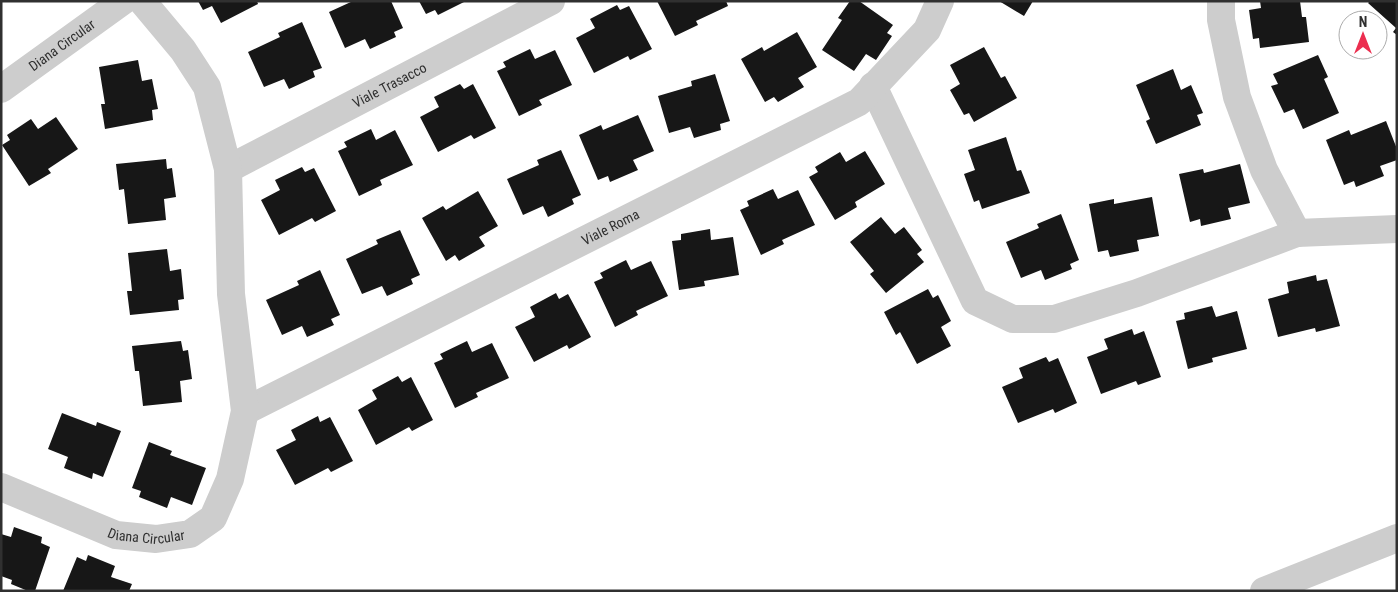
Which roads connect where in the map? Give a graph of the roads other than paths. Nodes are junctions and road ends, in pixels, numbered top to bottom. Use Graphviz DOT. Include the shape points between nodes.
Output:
graph roads {
  1 [pos="123,1"];
  2 [pos="142,1"];
  3 [pos="551,1"];
  4 [pos="940,1"];
  5 [pos="1221,1"];
  6 [pos="873,86"];
  7 [pos="1,89"];
  8 [pos="228,169"];
  9 [pos="1397,229"];
  10 [pos="1297,233"];
  11 [pos="245,411"];
  12 [pos="1,487"];
  13 [pos="1397,538"];
  14 [pos="1264,591"];
  1 -- 7 [label="street, Diana Circular"];
  2 -- 8 [label="street, Diana Circular" via="183,50 207,87"];
  3 -- 8 [label="street, Viale Trasacco"];
  4 -- 6 [label="street, Viale Roma" via="927,30"];
  5 -- 10 [label="street" via="1221,20 1237,97 1264,170"];
  6 -- 10 [label="street" via="975,300 1014,319 1054,319 1137,293"];
  6 -- 11 [label="street, Viale Roma" via="859,102"];
  8 -- 11 [label="street, Diana Circular" via="231,294"];
  9 -- 10 [label="street"];
  11 -- 12 [label="street, Diana Circular" via="230,479 213,518 190,534 156,539 116,535"];
  13 -- 14 [label="street"];
}
